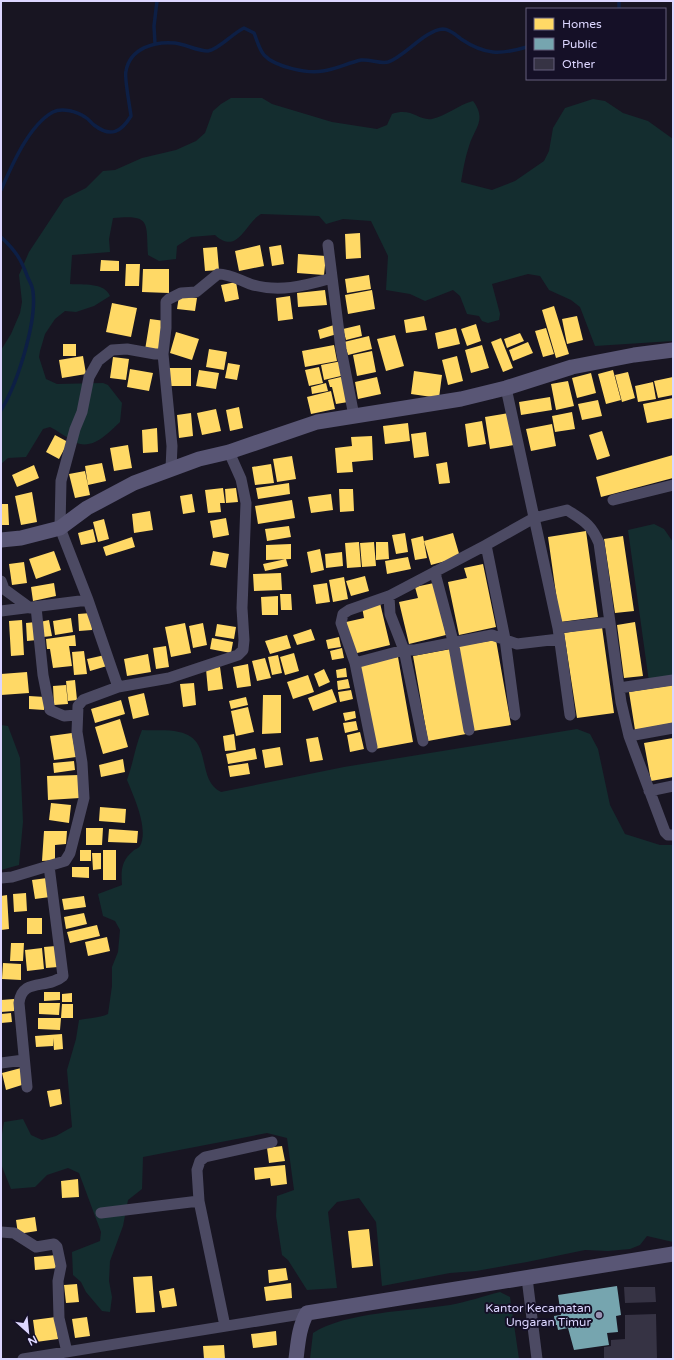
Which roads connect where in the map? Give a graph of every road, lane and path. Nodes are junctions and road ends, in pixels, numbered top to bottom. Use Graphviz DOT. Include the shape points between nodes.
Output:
graph roads {
  1 [pos="328,245"];
  2 [pos="332,278"];
  3 [pos="673,350"];
  4 [pos="163,354"];
  5 [pos="506,388"];
  6 [pos="354,416"];
  7 [pos="229,452"];
  8 [pos="171,469"];
  9 [pos="673,487"];
  10 [pos="613,500"];
  11 [pos="534,518"];
  12 [pos="60,528"];
  13 [pos="1,540"];
  14 [pos="486,545"];
  15 [pos="436,571"];
  16 [pos="1,581"];
  17 [pos="389,596"];
  18 [pos="88,600"];
  19 [pos="33,607"];
  20 [pos="1,611"];
  21 [pos="609,622"];
  22 [pos="558,628"];
  23 [pos="505,639"];
  24 [pos="560,639"];
  25 [pos="453,641"];
  26 [pos="404,650"];
  27 [pos="354,663"];
  28 [pos="673,680"];
  29 [pos="118,687"];
  30 [pos="619,688"];
  31 [pos="76,715"];
  32 [pos="570,715"];
  33 [pos="515,716"];
  34 [pos="673,728"];
  35 [pos="469,730"];
  36 [pos="629,736"];
  37 [pos="423,741"];
  38 [pos="372,747"];
  39 [pos="673,786"];
  40 [pos="649,791"];
  41 [pos="673,835"];
  42 [pos="48,866"];
  43 [pos="1,878"];
  44 [pos="24,1060"];
  45 [pos="1,1063"];
  46 [pos="27,1087"];
  47 [pos="272,1142"];
  48 [pos="199,1201"];
  49 [pos="101,1213"];
  50 [pos="1,1232"];
  51 [pos="673,1254"];
  52 [pos="527,1278"];
  53 [pos="307,1313"];
  54 [pos="225,1326"];
  55 [pos="62,1355"];
  56 [pos="23,1359"];
  57 [pos="296,1359"];
  58 [pos="537,1359"];
  1 -- 2 [label="street"];
  2 -- 4 [label="street" via="284,289 251,284 222,274 214,275 196,292 174,295 166,302"];
  2 -- 6 [label="street" via="341,349"];
  3 -- 5 [label="street" via="572,367"];
  4 -- 8 [label="street" via="172,446"];
  4 -- 12 [label="street" via="127,349 112,350 98,361 89,377 82,412 64,466"];
  5 -- 6 [label="street" via="461,399"];
  5 -- 11 [label="street"];
  6 -- 7 [label="street" via="317,422"];
  7 -- 8 [label="street"];
  7 -- 29 [label="street" via="241,479 246,504 243,650 238,655 169,678"];
  8 -- 12 [label="street" via="134,483 87,508"];
  9 -- 10 [label="street"];
  11 -- 14 [label="street"];
  11 -- 21 [label="street" via="567,510 586,521 593,529 599,543"];
  11 -- 22 [label="street"];
  12 -- 13 [label="street" via="21,538"];
  12 -- 18 [label="street"];
  14 -- 15 [label="street"];
  14 -- 23 [label="street"];
  15 -- 17 [label="street"];
  15 -- 25 [label="street"];
  16 -- 19 [label="street" via="4,589"];
  17 -- 26 [label="street" via="390,614"];
  17 -- 27 [label="street" via="343,614 341,623"];
  18 -- 19 [label="street"];
  18 -- 29 [label="street"];
  19 -- 20 [label="street"];
  19 -- 31 [label="street" via="50,710 64,716"];
  21 -- 22 [label="street"];
  21 -- 30 [label="street"];
  22 -- 24 [label="street"];
  23 -- 24 [label="street" via="517,644"];
  23 -- 25 [label="street" via="492,635"];
  23 -- 33 [label="street"];
  24 -- 32 [label="street"];
  25 -- 26 [label="street"];
  25 -- 35 [label="street"];
  26 -- 27 [label="street"];
  26 -- 37 [label="street"];
  27 -- 38 [label="street"];
  28 -- 30 [label="street"];
  29 -- 31 [label="street" via="83,700"];
  30 -- 36 [label="street"];
  31 -- 42 [label="street" via="84,798 70,854 65,861"];
  34 -- 36 [label="street"];
  36 -- 40 [label="street"];
  39 -- 40 [label="street"];
  40 -- 41 [label="street" via="665,832"];
  42 -- 43 [label="street"];
  42 -- 44 [label="street" via="63,976 56,981 26,988 20,994"];
  44 -- 45 [label="street"];
  44 -- 46 [label="street"];
  47 -- 48 [label="street" via="205,1157 200,1161 197,1170"];
  48 -- 49 [label="street"];
  48 -- 54 [label="street"];
  50 -- 55 [label="street" via="14,1233 36,1247 54,1244 57,1247 61,1266 58,1282"];
  51 -- 52 [label="street"];
  52 -- 53 [label="street"];
  52 -- 58 [label="street"];
  53 -- 54 [label="street"];
  53 -- 57 [label="street" via="302,1321"];
  54 -- 55 [label="street"];
  55 -- 56 [label="street"];
}
